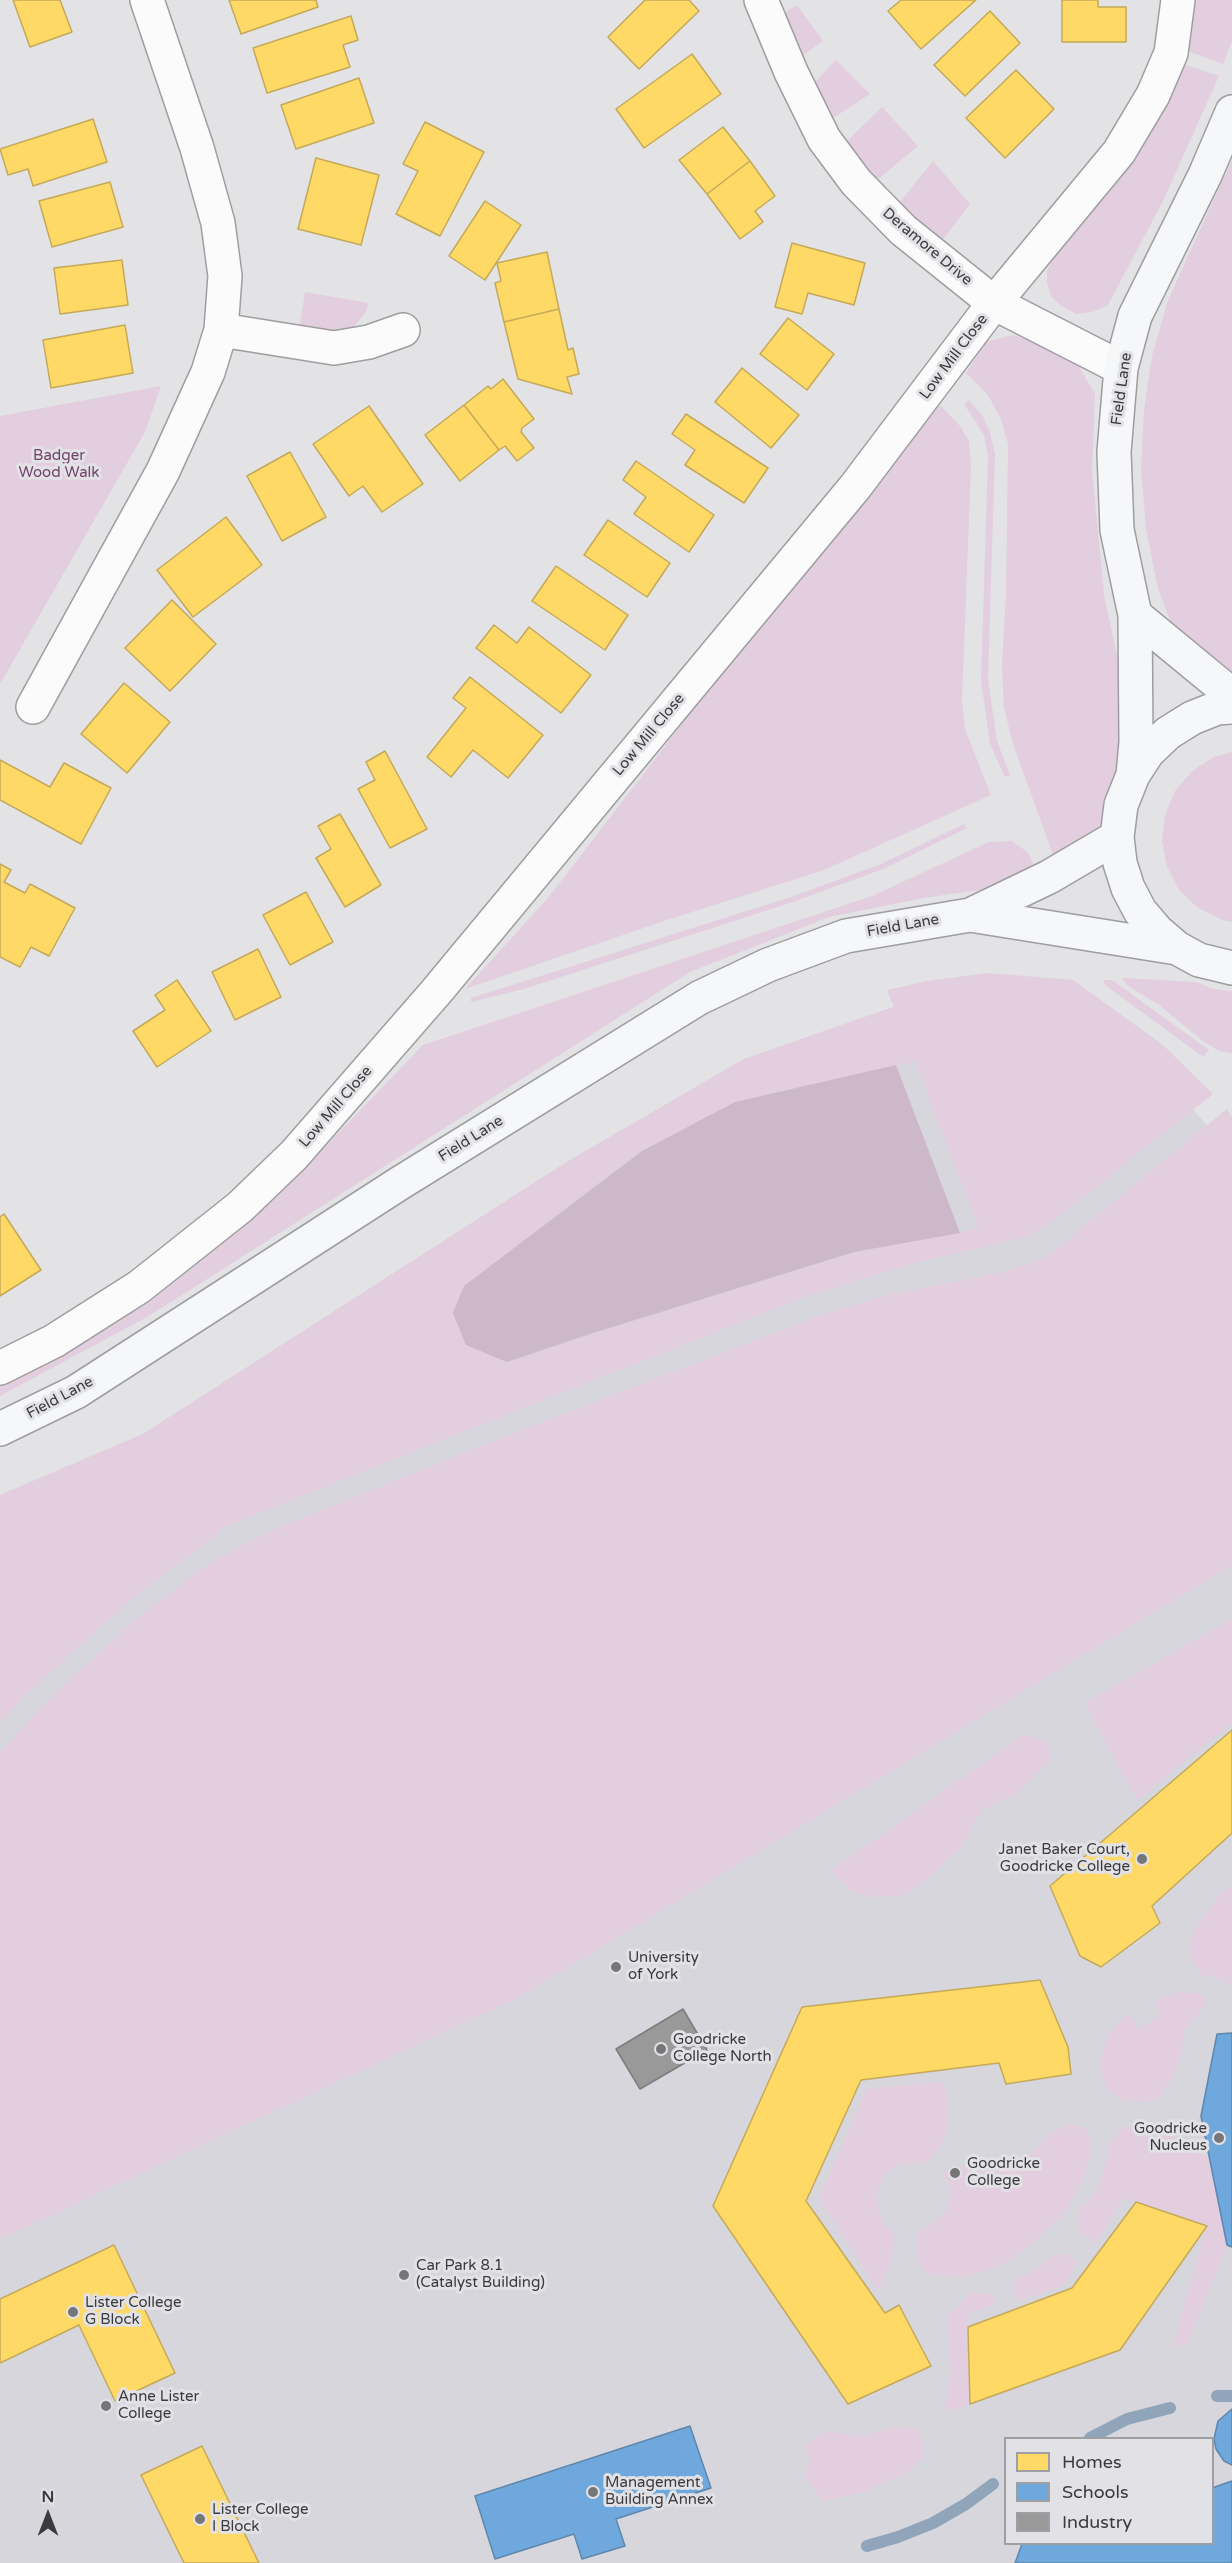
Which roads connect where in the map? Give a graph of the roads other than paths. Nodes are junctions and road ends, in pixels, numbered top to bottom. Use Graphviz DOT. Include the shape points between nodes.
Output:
graph roads {
  1 [pos="147,0"];
  2 [pos="761,0"];
  3 [pos="1178,0"];
  4 [pos="1232,112"];
  5 [pos="994,303"];
  6 [pos="221,330"];
  7 [pos="403,330"];
  8 [pos="1122,368"];
  9 [pos="1135,615"];
  10 [pos="1232,695"];
  11 [pos="33,707"];
  12 [pos="1232,707"];
  13 [pos="1133,775"];
  14 [pos="1117,837"];
  15 [pos="970,915"];
  16 [pos="1177,948"];
  17 [pos="1232,968"];
  18 [pos="0,1368"];
  19 [pos="0,1429"];
  1 -- 6 [label="street" via="218,223 225,276"];
  2 -- 5 [label="street, Deramore Drive" via="791,72 824,139 842,165 903,230"];
  3 -- 5 [label="street, Low Mill Close" via="1171,53 1148,104 1119,152"];
  4 -- 8 [label="street, Field Lane" via="1135,316"];
  5 -- 8 [label="street, Deramore Drive"];
  5 -- 18 [label="street, Low Mill Close" via="855,487 436,992 294,1155 240,1208 139,1287 54,1341"];
  6 -- 7 [label="street" via="334,348 369,342"];
  6 -- 11 [label="street" via="208,372 163,471"];
  8 -- 9 [label="street, Field Lane" via="1114,452 1117,530"];
  9 -- 10 [label="street"];
  9 -- 13 [label="street, Field Lane"];
  12 -- 13 [label="street, Field Lane" via="1191,718 1168,733 1148,752"];
  13 -- 14 [label="street, Field Lane" via="1121,805"];
  14 -- 15 [label="street, Field Lane" via="1049,877"];
  14 -- 16 [label="street, Field Lane" via="1120,863 1140,911"];
  15 -- 16 [label="street, Field Lane"];
  15 -- 19 [label="street, Field Lane" via="846,936 768,965 699,998 400,1183 76,1392"];
  16 -- 17 [label="street, Field Lane" via="1199,960"];
}
